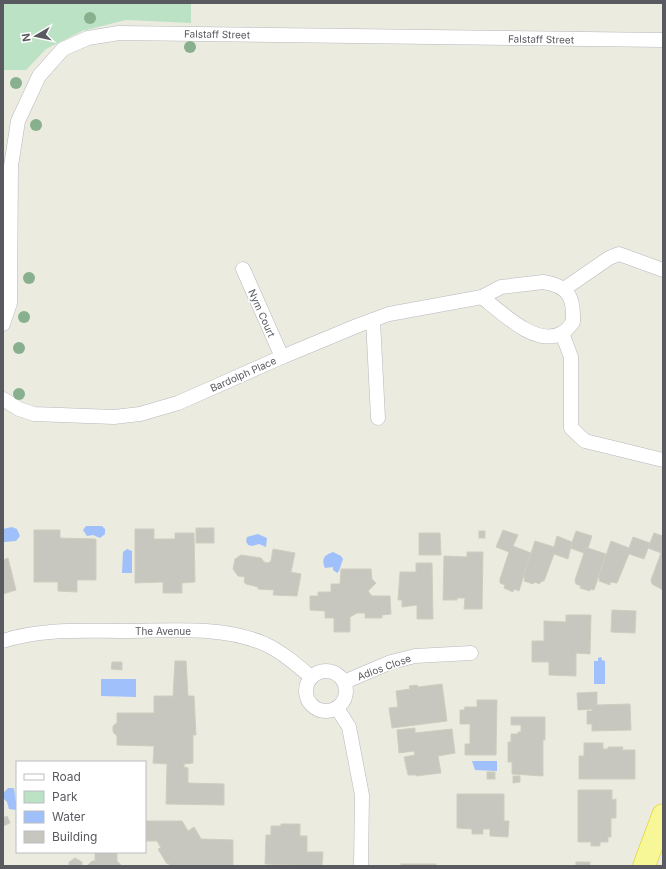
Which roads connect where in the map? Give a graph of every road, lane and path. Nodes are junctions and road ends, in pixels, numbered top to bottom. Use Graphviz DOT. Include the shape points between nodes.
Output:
graph roads {
  1 [pos="663,40"];
  2 [pos="243,269"];
  3 [pos="663,270"];
  4 [pos="564,289"];
  5 [pos="482,297"];
  6 [pos="373,320"];
  7 [pos="3,324"];
  8 [pos="562,333"];
  9 [pos="282,357"];
  10 [pos="3,399"];
  11 [pos="378,418"];
  12 [pos="663,460"];
  13 [pos="3,641"];
  14 [pos="472,653"];
  15 [pos="311,677"];
  16 [pos="344,682"];
  17 [pos="337,708"];
  18 [pos="663,815"];
  19 [pos="361,866"];
  20 [pos="644,866"];
  1 -- 7 [label="street, Falstaff Street" via="119,33 88,38 63,49 39,76 18,121 11,166 10,303"];
  2 -- 9 [label="street, Nym Court"];
  3 -- 4 [label="street" via="619,254"];
  4 -- 5 [label="street, Bardolph Place" via="552,283 525,283 501,288"];
  4 -- 8 [label="street" via="572,303 573,322"];
  5 -- 6 [label="street, Bardolph Place" via="389,314"];
  5 -- 8 [label="street" via="519,326 537,335 548,337"];
  6 -- 9 [label="street, Bardolph Place"];
  6 -- 11 [label="street"];
  8 -- 12 [label="street" via="571,357 572,428 585,440"];
  9 -- 10 [label="street, Bardolph Place" via="178,403 140,414 34,414 19,409"];
  13 -- 15 [label="street, The Avenue" via="20,635 68,631 192,630 234,634 264,644 292,660"];
  14 -- 16 [label="street, Adios Close" via="416,656 391,662"];
  15 -- 16 [label="street" via="316,673 329,671 341,676"];
  15 -- 17 [label="street" via="306,689 309,701 319,710 332,711"];
  16 -- 17 [label="street" via="345,699"];
  17 -- 19 [label="street" via="349,727 362,795"];
  18 -- 20 [label="highway"];
}
